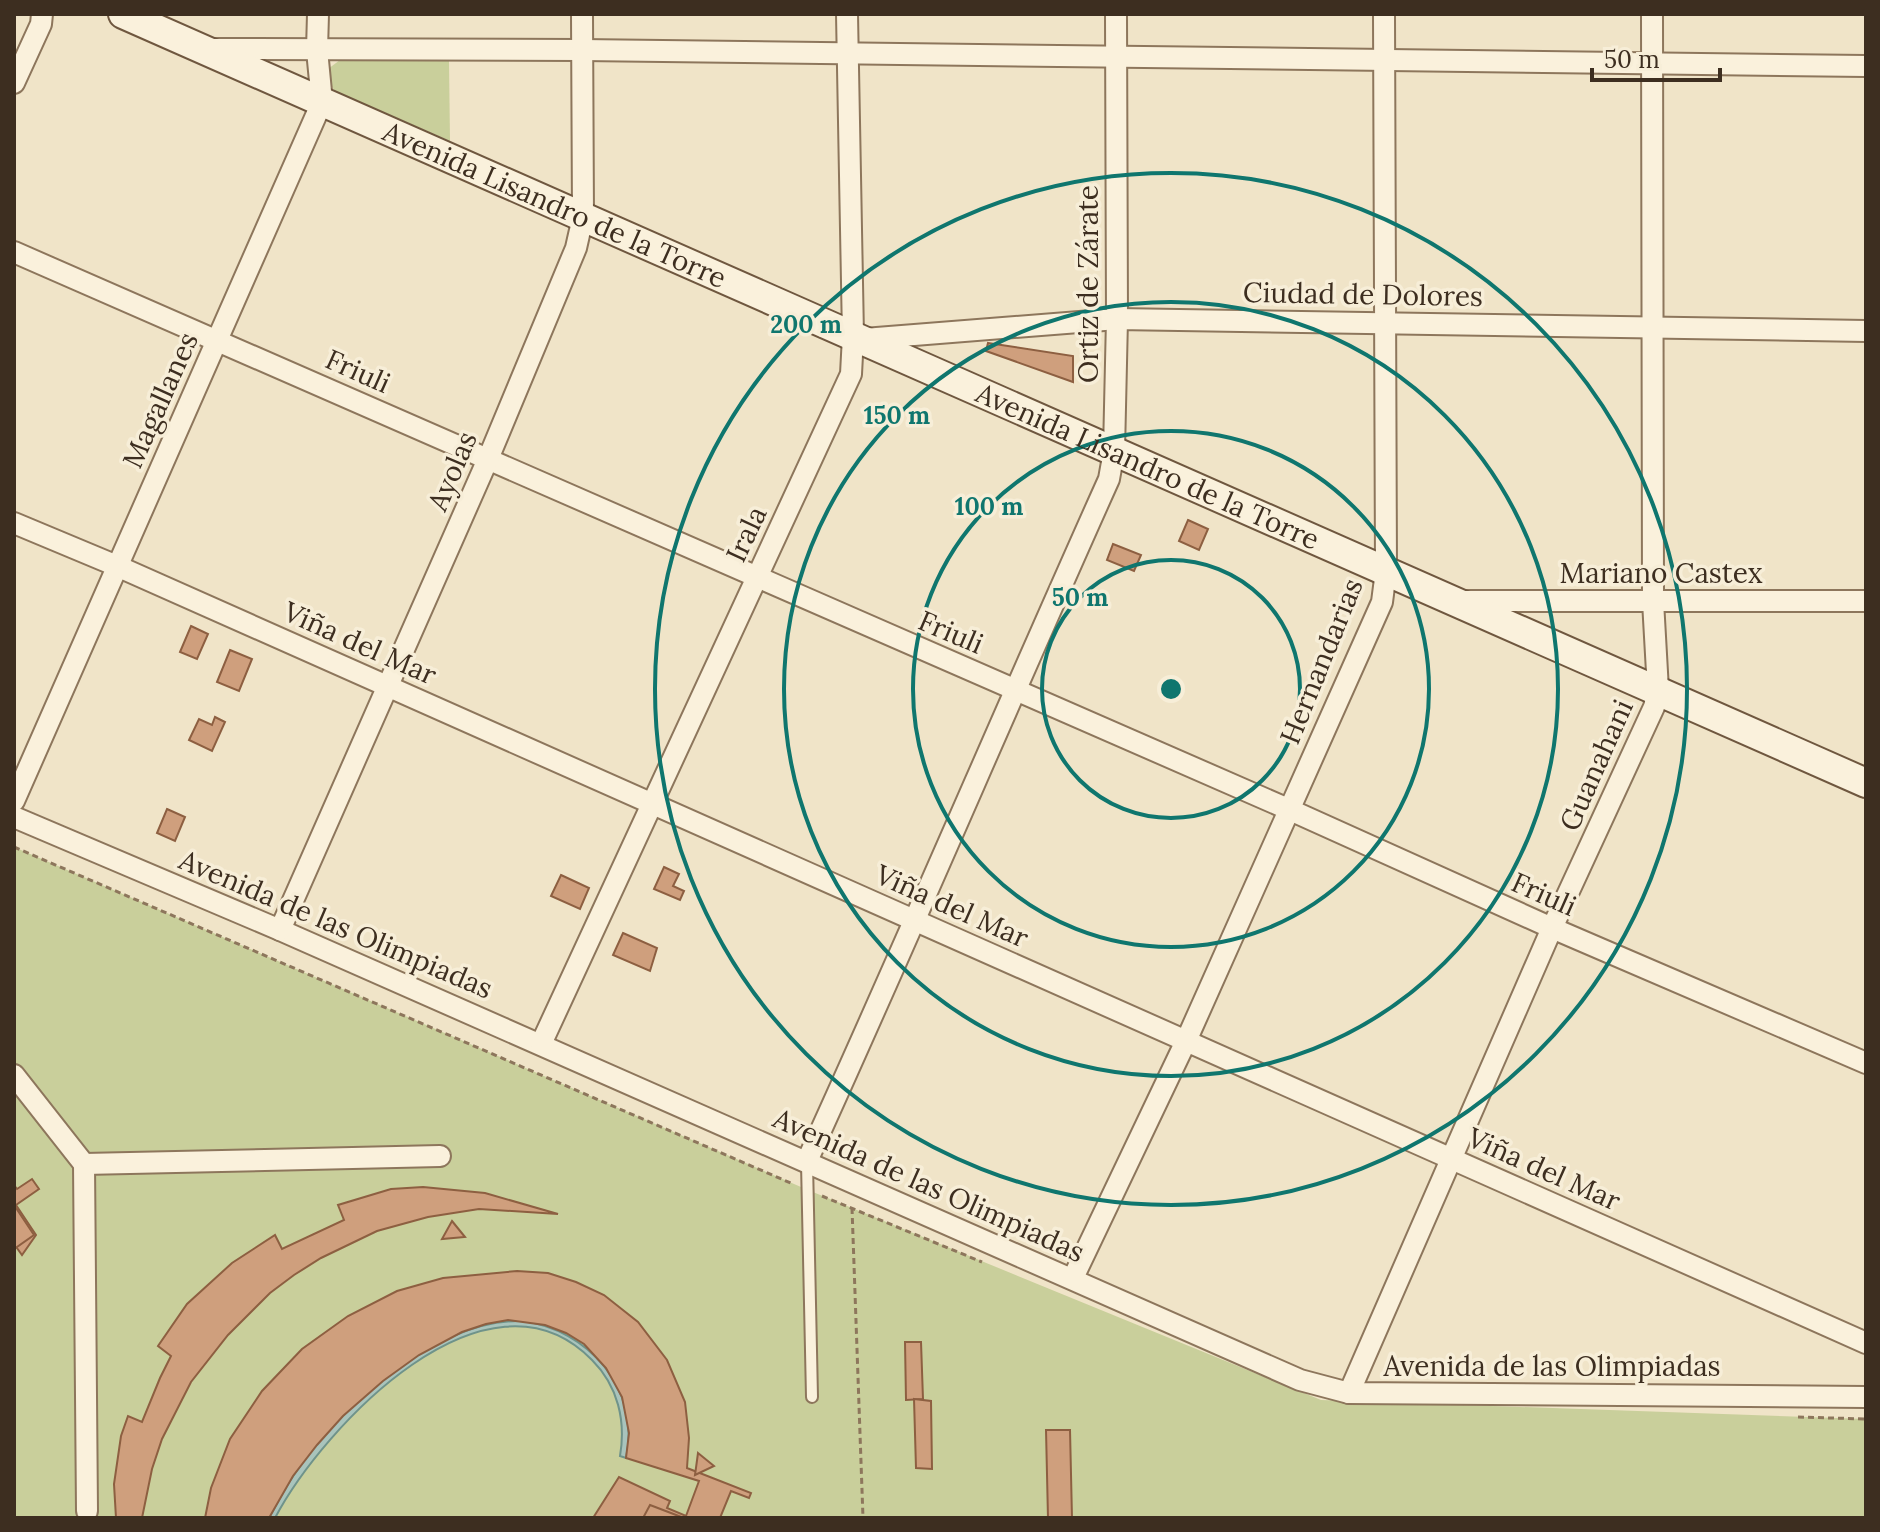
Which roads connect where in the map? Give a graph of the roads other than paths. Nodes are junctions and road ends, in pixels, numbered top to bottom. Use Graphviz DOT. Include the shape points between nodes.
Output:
graph roads {
  1 [pos="42,14"];
  2 [pos="123,14"];
  3 [pos="318,14"];
  4 [pos="582,14"];
  5 [pos="847,14"];
  6 [pos="1116,14"];
  7 [pos="1384,14"];
  8 [pos="1652,14"];
  9 [pos="203,49"];
  10 [pos="317,50"];
  11 [pos="582,50"];
  12 [pos="848,53"];
  13 [pos="1115,57"];
  14 [pos="1384,60"];
  15 [pos="1652,63"];
  16 [pos="1866,66"];
  17 [pos="14,83"];
  18 [pos="322,102"];
  19 [pos="583,217"];
  20 [pos="14,252"];
  21 [pos="1117,319"];
  22 [pos="1386,323"];
  23 [pos="1652,326"];
  24 [pos="1866,331"];
  25 [pos="856,337"];
  26 [pos="217,340"];
  27 [pos="1114,451"];
  28 [pos="488,459"];
  29 [pos="14,523"];
  30 [pos="117,566"];
  31 [pos="1386,571"];
  32 [pos="756,578"];
  33 [pos="1455,601"];
  34 [pos="1653,601"];
  35 [pos="1866,601"];
  36 [pos="389,687"];
  37 [pos="1014,690"];
  38 [pos="1658,690"];
  39 [pos="1866,783"];
  40 [pos="14,801"];
  41 [pos="651,803"];
  42 [pos="1288,809"];
  43 [pos="14,817"];
  44 [pos="916,921"];
  45 [pos="1552,928"];
  46 [pos="280,930"];
  47 [pos="1186,1041"];
  48 [pos="541,1044"];
  49 [pos="1866,1063"];
  50 [pos="14,1075"];
  51 [pos="440,1156"];
  52 [pos="1453,1159"];
  53 [pos="807,1161"];
  54 [pos="84,1164"];
  55 [pos="1073,1278"];
  56 [pos="1866,1343"];
  57 [pos="1349,1393"];
  58 [pos="812,1397"];
  59 [pos="1866,1397"];
  60 [pos="87,1511"];
  1 -- 17 [label="street"];
  2 -- 9 [label="street, Avenida Lisandro de la Torre"];
  3 -- 10 [label="street, Magallanes"];
  4 -- 11 [label="street, Ayolas"];
  5 -- 12 [label="street, Irala"];
  6 -- 13 [label="street, Ortiz de Zárate"];
  7 -- 14 [label="street, Hernandarias"];
  8 -- 15 [label="street, Guanahani"];
  9 -- 10 [label="street"];
  9 -- 18 [label="street, Avenida Lisandro de la Torre"];
  10 -- 11 [label="street"];
  10 -- 18 [label="street, Magallanes"];
  11 -- 12 [label="street"];
  11 -- 19 [label="street, Ayolas"];
  12 -- 13 [label="street"];
  12 -- 25 [label="street, Irala"];
  13 -- 14 [label="street"];
  13 -- 21 [label="street, Ortiz de Zárate"];
  14 -- 15 [label="street"];
  14 -- 22 [label="street, Hernandarias"];
  15 -- 16 [label="street"];
  15 -- 23 [label="street, Guanahani"];
  18 -- 19 [label="street, Avenida Lisandro de la Torre"];
  18 -- 26 [label="street, Magallanes"];
  19 -- 25 [label="street, Avenida Lisandro de la Torre"];
  19 -- 28 [label="street, Ayolas" via="576,248"];
  20 -- 26 [label="street, Friuli"];
  21 -- 22 [label="street, Ciudad de Dolores"];
  21 -- 25 [label="street, Ciudad de Dolores"];
  21 -- 27 [label="street, Ortiz de Zárate"];
  22 -- 23 [label="street, Ciudad de Dolores"];
  22 -- 31 [label="street, Hernandarias"];
  23 -- 24 [label="street, Ciudad de Dolores"];
  23 -- 34 [label="street, Guanahani"];
  25 -- 27 [label="street, Avenida Lisandro de la Torre"];
  25 -- 32 [label="street, Irala" via="851,374"];
  26 -- 28 [label="street, Friuli"];
  26 -- 30 [label="street, Magallanes"];
  27 -- 31 [label="street, Avenida Lisandro de la Torre"];
  27 -- 37 [label="street, Ortiz de Zárate" via="1109,479"];
  28 -- 32 [label="street, Friuli"];
  28 -- 36 [label="street, Ayolas"];
  29 -- 30 [label="street, Viña del Mar"];
  30 -- 36 [label="street, Viña del Mar"];
  30 -- 40 [label="street, Magallanes"];
  31 -- 33 [label="street, Avenida Lisandro de la Torre"];
  31 -- 42 [label="street, Hernandarias" via="1382,602"];
  32 -- 37 [label="street, Friuli"];
  32 -- 41 [label="street, Irala"];
  33 -- 34 [label="street, Mariano Castex"];
  33 -- 38 [label="street, Avenida Lisandro de la Torre"];
  34 -- 35 [label="street, Mariano Castex"];
  34 -- 38 [label="street, Guanahani"];
  36 -- 41 [label="street, Viña del Mar"];
  36 -- 46 [label="street, Ayolas"];
  37 -- 42 [label="street, Friuli"];
  37 -- 44 [label="street, Ortiz de Zárate"];
  38 -- 39 [label="street, Avenida Lisandro de la Torre"];
  38 -- 45 [label="street, Guanahani"];
  41 -- 44 [label="street, Viña del Mar"];
  41 -- 48 [label="street, Irala"];
  42 -- 45 [label="street, Friuli"];
  42 -- 47 [label="street, Hernandarias"];
  43 -- 46 [label="street, Avenida de las Olimpiadas"];
  44 -- 47 [label="street, Viña del Mar"];
  44 -- 53 [label="street, Ortiz de Zárate"];
  45 -- 49 [label="street, Friuli"];
  45 -- 52 [label="street, Guanahani"];
  46 -- 48 [label="street, Avenida de las Olimpiadas"];
  47 -- 52 [label="street, Viña del Mar"];
  47 -- 55 [label="street, Hernandarias"];
  48 -- 53 [label="street, Avenida de las Olimpiadas"];
  50 -- 54 [label="street"];
  51 -- 54 [label="street"];
  52 -- 56 [label="street, Viña del Mar"];
  52 -- 57 [label="street, Guanahani"];
  53 -- 55 [label="street, Avenida de las Olimpiadas"];
  53 -- 58 [label="lane"];
  54 -- 60 [label="street"];
  55 -- 57 [label="street, Avenida de las Olimpiadas" via="1300,1380"];
  57 -- 59 [label="street, Avenida de las Olimpiadas"];
}
